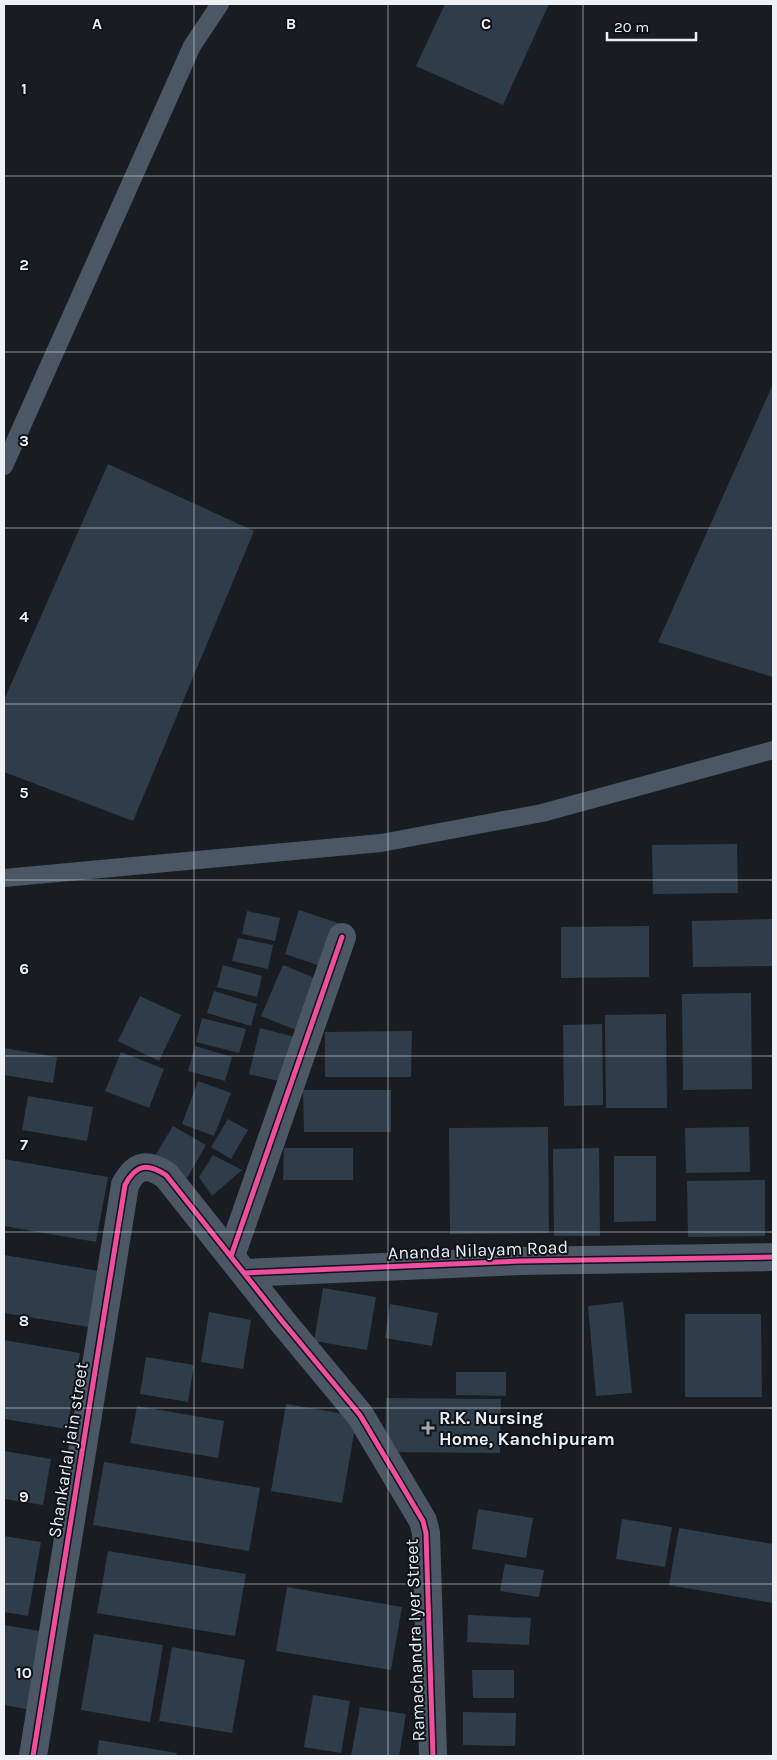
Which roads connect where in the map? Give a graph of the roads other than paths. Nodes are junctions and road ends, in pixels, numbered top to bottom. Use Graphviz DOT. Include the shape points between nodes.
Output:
graph roads {
  1 [pos="220,4"];
  2 [pos="4,466"];
  3 [pos="773,750"];
  4 [pos="4,878"];
  5 [pos="342,937"];
  6 [pos="153,1166"];
  7 [pos="773,1257"];
  8 [pos="238,1264"];
  9 [pos="33,1756"];
  10 [pos="433,1756"];
  1 -- 2 [label="lane" via="192,46"];
  3 -- 4 [label="lane" via="542,813 381,843"];
  5 -- 8 [label="street"];
  6 -- 8 [label="street, Ramachandra Iyer Street" via="166,1175"];
  6 -- 9 [label="street, Shankarlal jain street" via="134,1171 124,1184"];
  7 -- 8 [label="street, Ananda Nilayam Road"];
  8 -- 10 [label="street, Ramachandra Iyer Street" via="360,1415 422,1522 426,1533"];
}
